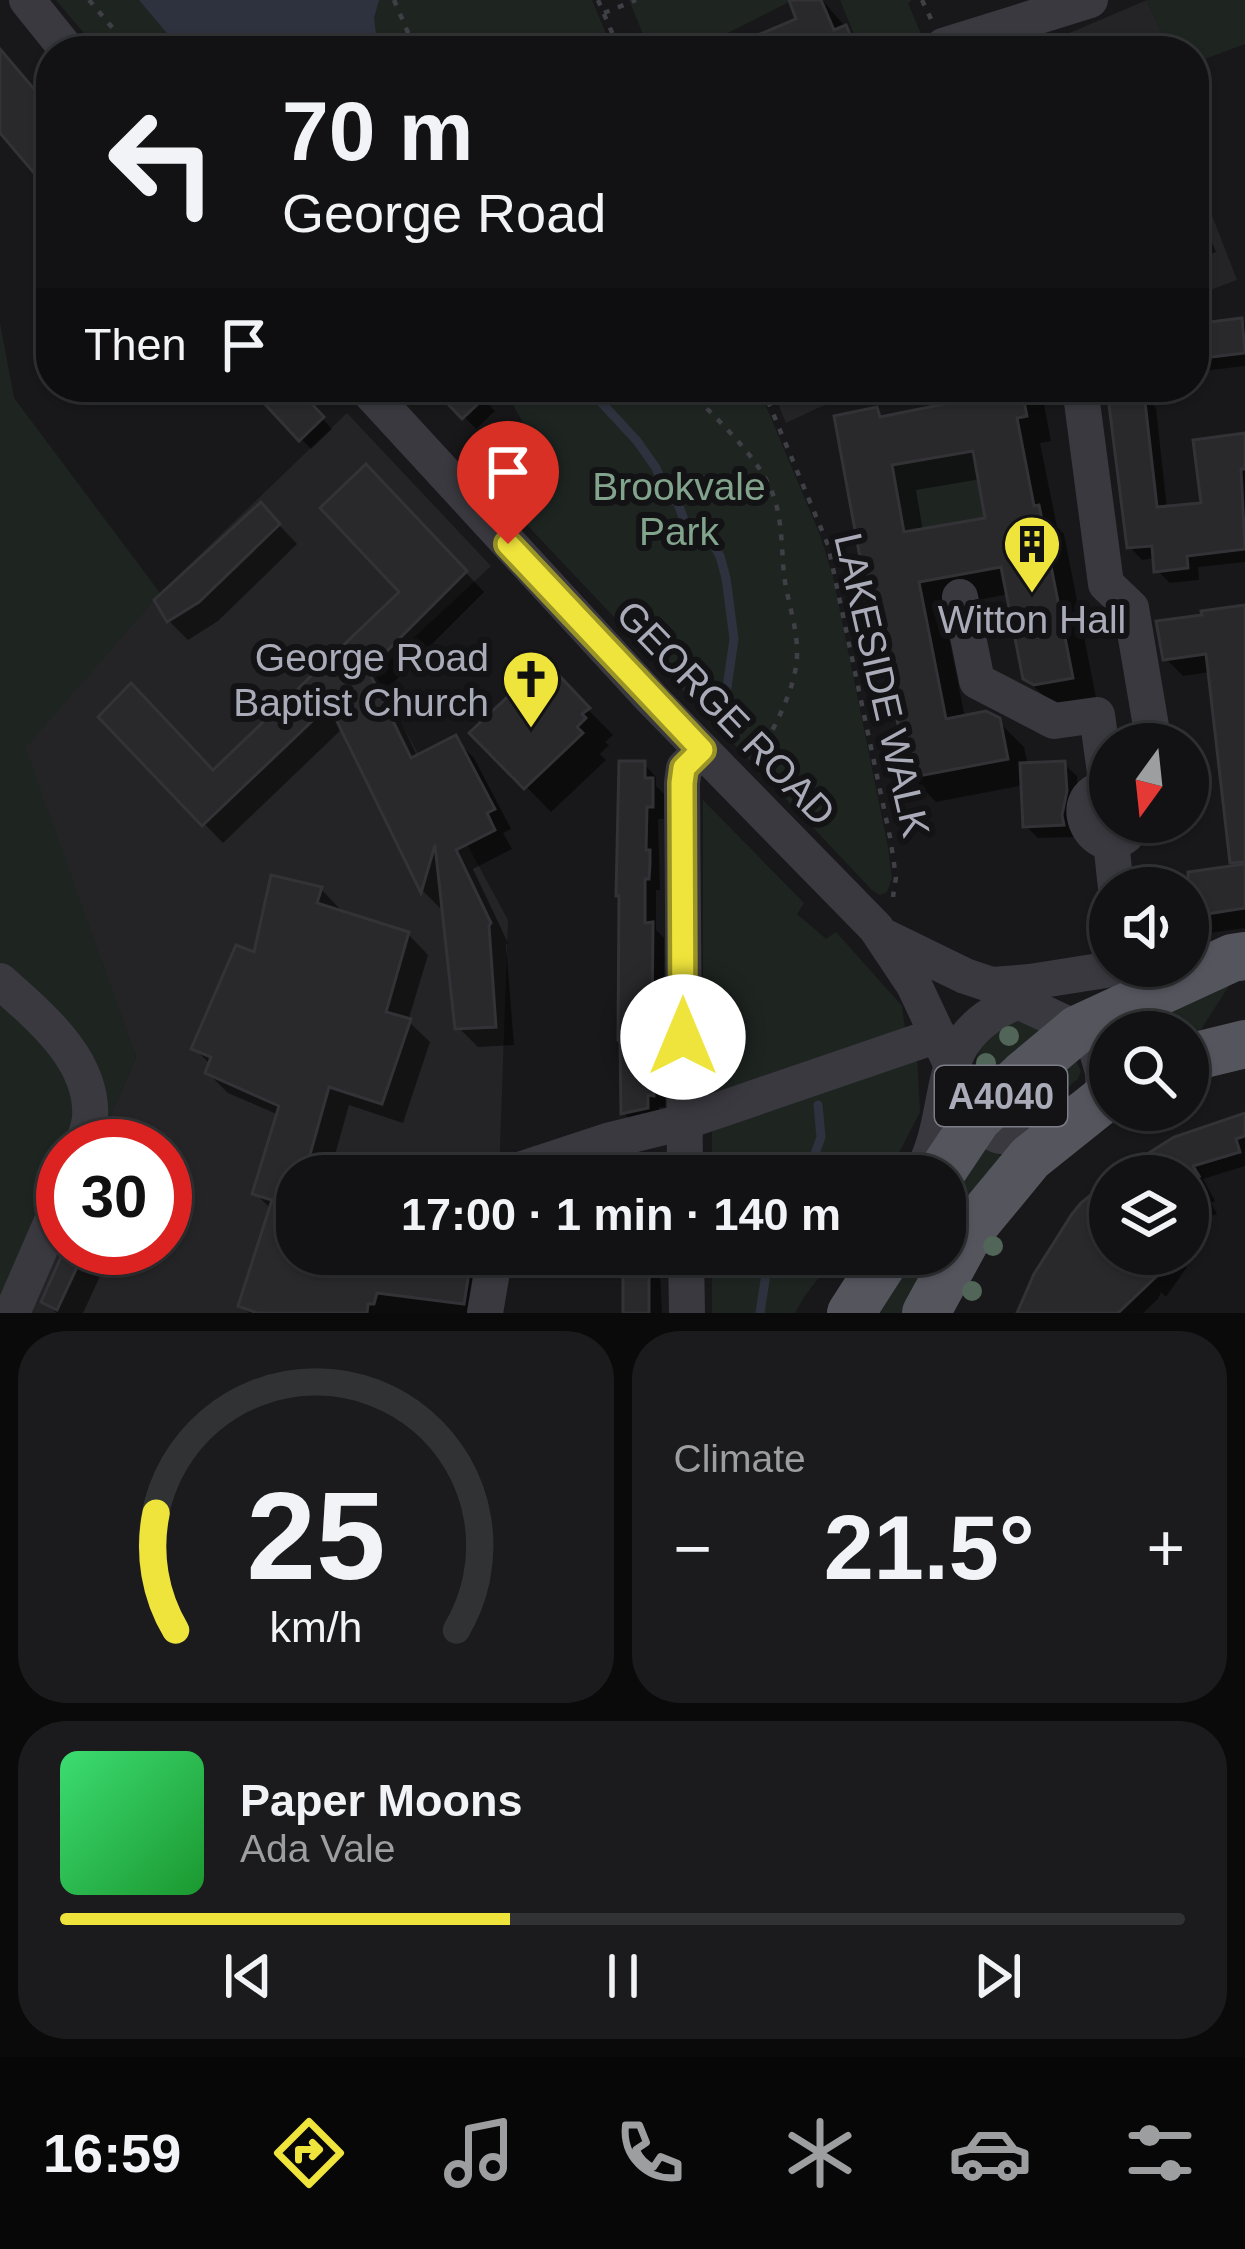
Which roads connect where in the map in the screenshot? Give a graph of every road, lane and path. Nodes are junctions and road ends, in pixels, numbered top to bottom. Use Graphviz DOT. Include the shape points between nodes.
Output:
graph roads {
  1 [pos="27,0"];
  2 [pos="89,0"];
  3 [pos="394,0"];
  4 [pos="598,0"];
  5 [pos="636,0"];
  6 [pos="1090,0"];
  7 [pos="604,13"];
  8 [pos="56,36"];
  9 [pos="119,36"];
  10 [pos="410,36"];
  11 [pos="614,36"];
  12 [pos="975,36"];
  13 [pos="379,402"];
  14 [pos="700,402"];
  15 [pos="768,402"];
  16 [pos="1085,402"];
  17 [pos="960,597"];
  18 [pos="1098,723"];
  19 [pos="1150,723"];
  20 [pos="702,750"];
  21 [pos="740,787"];
  22 [pos="1089,797"];
  23 [pos="1089,830"];
  24 [pos="879,932"];
  25 [pos="1222,957"];
  26 [pos="1089,973"];
  27 [pos="0,981"];
  28 [pos="1005,993"];
  29 [pos="1078,1030"];
  30 [pos="1089,1040"];
  31 [pos="1245,1044"];
  32 [pos="944,1049"];
  33 [pos="1209,1051"];
  34 [pos="1089,1105"];
  35 [pos="1089,1110"];
  36 [pos="90,1119"];
  37 [pos="977,1119"];
  38 [pos="684,1122"];
  39 [pos="565,1155"];
  40 [pos="685,1155"];
  41 [pos="929,1155"];
  42 [pos="953,1155"];
  43 [pos="36,1258"];
  44 [pos="491,1275"];
  45 [pos="686,1275"];
  46 [pos="875,1275"];
  47 [pos="12,1313"];
  48 [pos="485,1313"];
  49 [pos="687,1313"];
  50 [pos="851,1313"];
  51 [pos="926,1313"];
  1 -- 8 [label="street"];
  2 -- 9 [label="path"];
  3 -- 10 [label="path"];
  4 -- 7 [label="path"];
  5 -- 7 [label="path"];
  6 -- 12 [label="street"];
  7 -- 11 [label="path"];
  13 -- 20 [label="street, GEORGE ROAD"];
  14 -- 21 [label="path" via="770,487 798,651 772,732"];
  15 -- 24 [label="path, LAKESIDE WALK" via="828,544 849,633 896,877"];
  16 -- 19 [label="street" via="1106,584 1131,608"];
  17 -- 18 [label="street" via="977,681 1054,721 1097,715"];
  20 -- 21 [label="street, GEORGE ROAD"];
  20 -- 38 [label="street" via="684,768 682,783"];
  21 -- 24 [label="street, GEORGE ROAD"];
  22 -- 23 [label="street"];
  24 -- 28 [label="street, GEORGE ROAD"];
  24 -- 32 [label="street, GEORGE ROAD"];
  25 -- 29 [label="main road, A4040"];
  26 -- 28 [label="street"];
  27 -- 36 [label="street" via="70,1050 87,1086"];
  28 -- 29 [label="street, GEORGE ROAD"];
  28 -- 32 [label="street" via="998,1010"];
  29 -- 30 [label="street"];
  29 -- 37 [label="main road, A4040"];
  31 -- 33 [label="main road"];
  32 -- 37 [label="street, GEORGE ROAD"];
  32 -- 38 [label="street"];
  32 -- 41 [label="street"];
  34 -- 37 [label="street" via="1028,1135 1003,1137"];
  35 -- 51 [label="main road, A4040" via="1030,1158 973,1227"];
  37 -- 42 [label="main road, A4040"];
  38 -- 39 [label="street"];
  38 -- 40 [label="street"];
  43 -- 47 [label="street"];
  44 -- 48 [label="street"];
  45 -- 49 [label="street"];
  46 -- 50 [label="main road"];
}
